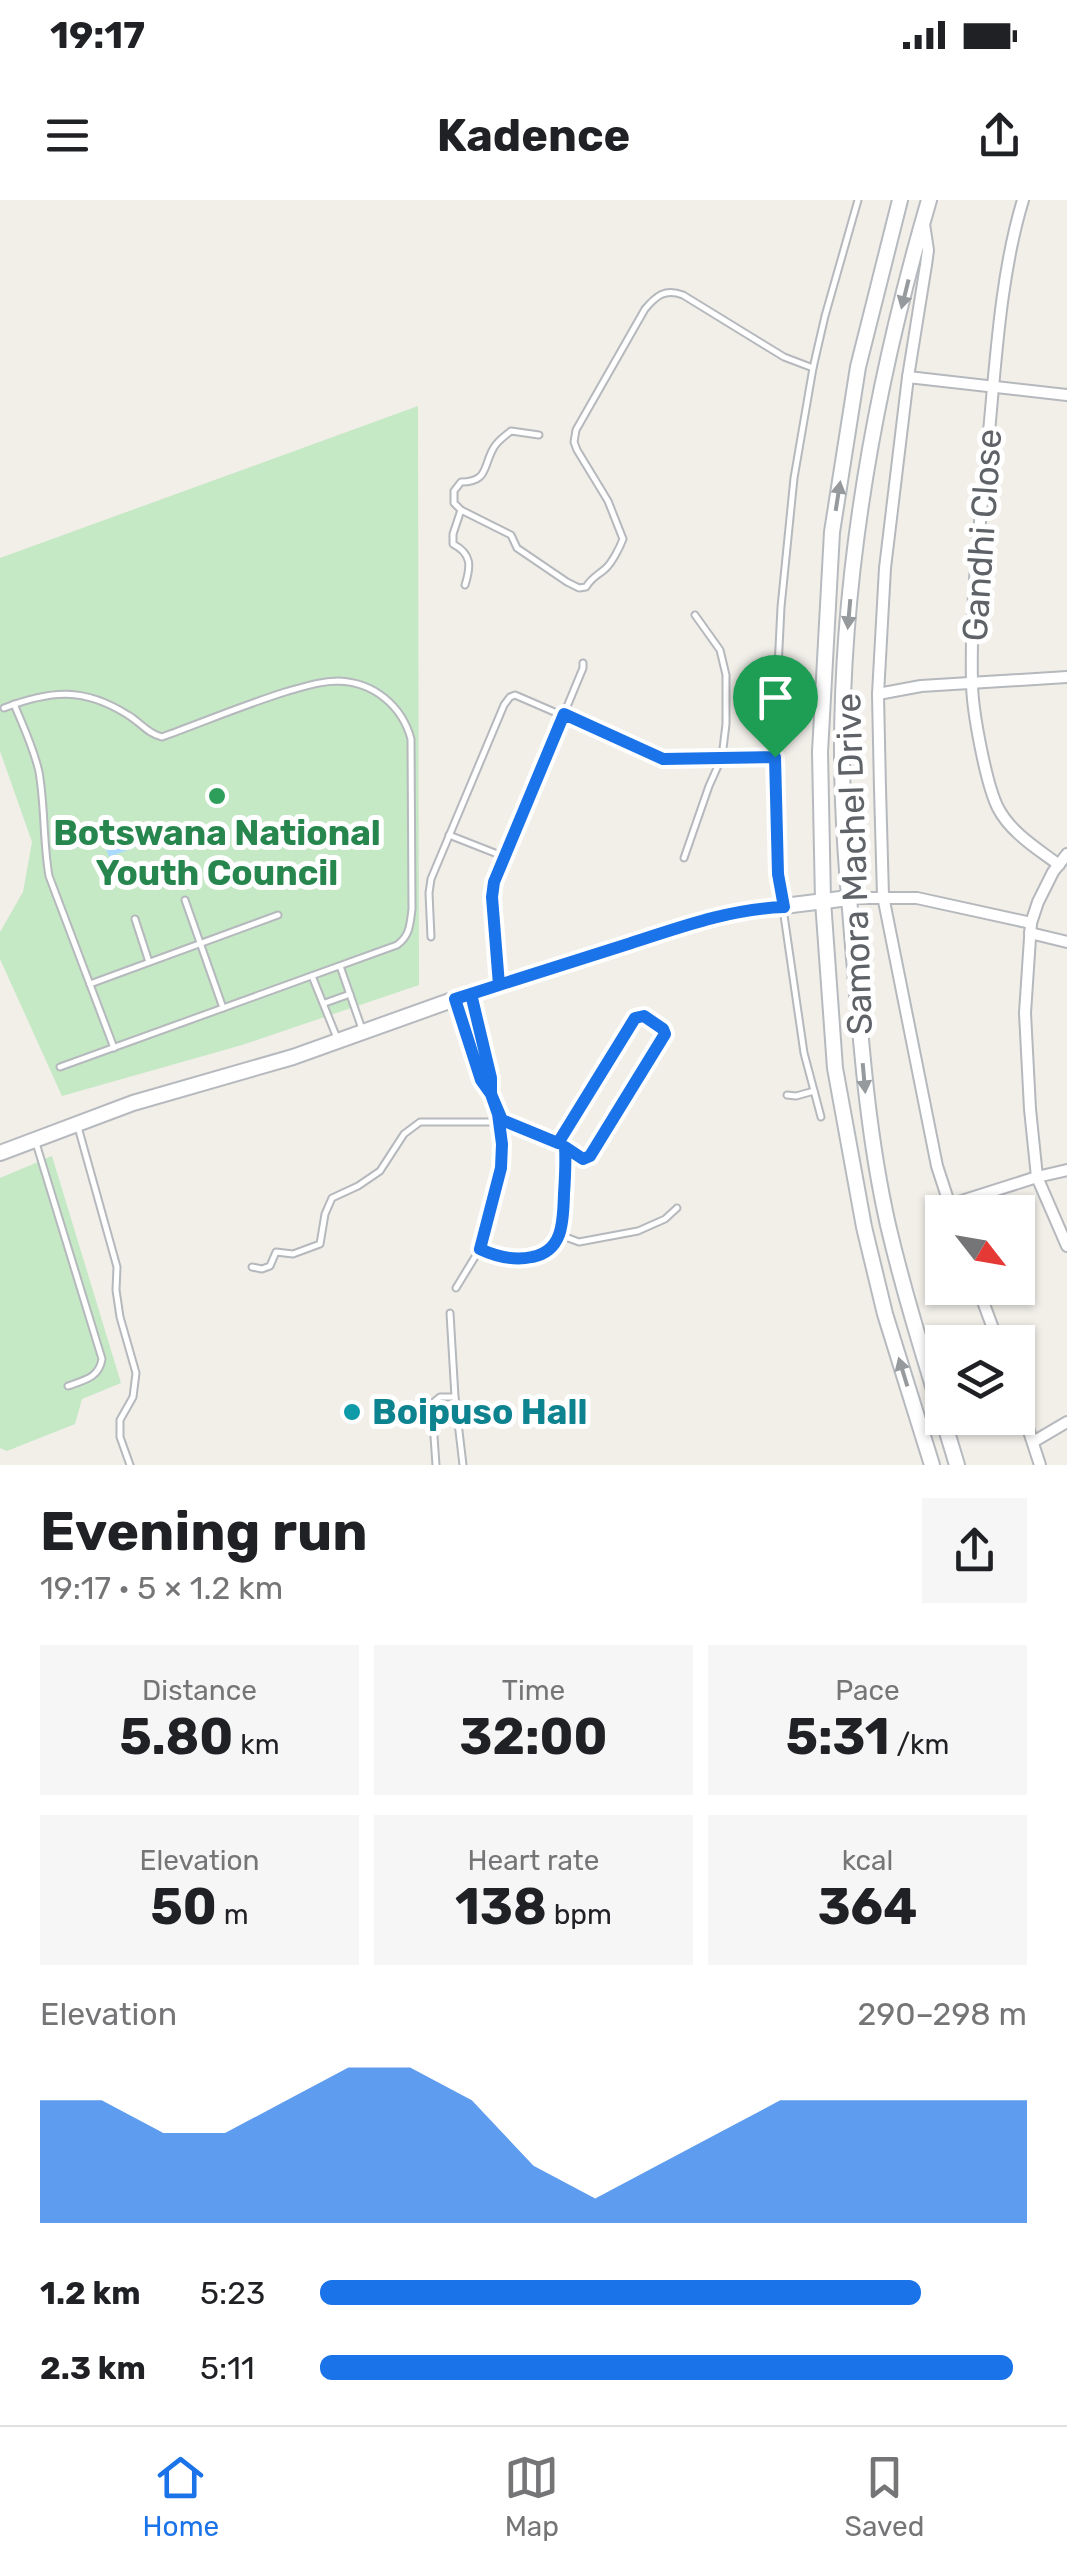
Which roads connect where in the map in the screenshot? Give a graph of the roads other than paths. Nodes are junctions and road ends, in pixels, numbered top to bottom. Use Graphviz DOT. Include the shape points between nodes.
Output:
graph roads {
  1 [pos="858,200"];
  2 [pos="900,200"];
  3 [pos="929,200"];
  4 [pos="1023,200"];
  5 [pos="924,219"];
  6 [pos="813,368"];
  7 [pos="908,377"];
  8 [pos="994,388"];
  9 [pos="1067,395"];
  10 [pos="540,435"];
  11 [pos="460,510"];
  12 [pos="464,584"];
  13 [pos="695,616"];
  14 [pos="583,663"];
  15 [pos="1067,677"];
  16 [pos="972,682"];
  17 [pos="878,694"];
  18 [pos="14,704"];
  19 [pos="4,708"];
  20 [pos="564,714"];
  21 [pos="775,757"];
  22 [pos="722,758"];
  23 [pos="449,835"];
  24 [pos="1067,854"];
  25 [pos="504,857"];
  26 [pos="684,858"];
  27 [pos="1059,865"];
  28 [pos="883,896"];
  29 [pos="849,898"];
  30 [pos="184,900"];
  31 [pos="823,902"];
  32 [pos="784,907"];
  33 [pos="278,915"];
  34 [pos="135,919"];
  35 [pos="1031,928"];
  36 [pos="431,937"];
  37 [pos="1067,942"];
  38 [pos="200,944"];
  39 [pos="150,962"];
  40 [pos="340,966"];
  41 [pos="312,976"];
  42 [pos="90,984"];
  43 [pos="499,985"];
  44 [pos="350,994"];
  45 [pos="471,994"];
  46 [pos="455,999"];
  47 [pos="324,1004"];
  48 [pos="222,1008"];
  49 [pos="363,1032"];
  50 [pos="338,1040"];
  51 [pos="114,1048"];
  52 [pos="60,1067"];
  53 [pos="814,1091"];
  54 [pos="491,1094"];
  55 [pos="787,1095"];
  56 [pos="822,1117"];
  57 [pos="498,1118"];
  58 [pos="78,1124"];
  59 [pos="36,1140"];
  60 [pos="561,1145"];
  61 [pos="0,1153"];
  62 [pos="1067,1170"];
  63 [pos="1037,1177"];
  64 [pos="946,1195"];
  65 [pos="986,1195"];
  66 [pos="677,1208"];
  67 [pos="560,1236"];
  68 [pos="1067,1246"];
  69 [pos="480,1249"];
  70 [pos="252,1267"];
  71 [pos="456,1288"];
  72 [pos="450,1312"];
  73 [pos="68,1386"];
  74 [pos="455,1397"];
  75 [pos="1067,1422"];
  76 [pos="1031,1435"];
  77 [pos="1033,1442"];
  78 [pos="930,1462"];
  79 [pos="130,1465"];
  80 [pos="436,1465"];
  81 [pos="463,1465"];
  82 [pos="957,1465"];
  83 [pos="1040,1465"];
  1 -- 6 [label="lane"];
  31 -- 2 [label="main road, Samora Machel Drive, one-way" via="820,752 832,532 858,367"];
  3 -- 5 [label="main road, Samora Machel Drive"];
  4 -- 8 [label="street, Gandhi Close" via="1010,250"];
  5 -- 7 [label="street" via="928,250"];
  5 -- 29 [label="main road, Samora Machel Drive, one-way" via="886,372 857,531 842,751"];
  6 -- 11 [label="lane" via="683,295 655,296 576,430 577,450 623,538 608,567 579,588 517,548 511,534"];
  6 -- 21 [label="lane" via="781,607"];
  7 -- 8 [label="street"];
  7 -- 17 [label="street"];
  8 -- 9 [label="street"];
  8 -- 16 [label="street, Gandhi Close"];
  10 -- 11 [label="lane" via="512,431 502,438 480,478 454,491"];
  11 -- 12 [label="lane" via="453,544 469,557"];
  13 -- 22 [label="lane" via="720,650 726,675"];
  14 -- 20 [label="lane"];
  15 -- 16 [label="street"];
  16 -- 17 [label="street"];
  16 -- 27 [label="street, Gandhi Close" via="998,809"];
  17 -- 28 [label="street"];
  18 -- 19 [label="lane"];
  18 -- 40 [label="lane" via="48,693 88,696 162,737 318,682 367,688 396,707 410,740 410,931 397,945"];
  18 -- 42 [label="lane" via="38,766 49,876"];
  20 -- 22 [label="lane" via="663,759"];
  20 -- 23 [label="lane" via="510,697"];
  20 -- 25 [label="lane"];
  21 -- 22 [label="lane"];
  21 -- 32 [label="lane"];
  22 -- 26 [label="lane"];
  23 -- 25 [label="lane"];
  23 -- 36 [label="lane" via="430,879"];
  24 -- 27 [label="street"];
  25 -- 43 [label="lane" via="492,897"];
  27 -- 35 [label="street"];
  28 -- 29 [label="street"];
  28 -- 35 [label="street" via="917,898"];
  28 -- 64 [label="street"];
  29 -- 31 [label="main road"];
  29 -- 82 [label="main road, Samora Machel Drive, one-way" via="865,1091 888,1222"];
  30 -- 38 [label="lane"];
  31 -- 32 [label="main road"];
  78 -- 31 [label="main road, Samora Machel Drive, one-way" via="864,1226 835,1068"];
  32 -- 43 [label="main road" via="709,918"];
  32 -- 53 [label="lane"];
  33 -- 38 [label="lane"];
  34 -- 39 [label="lane"];
  35 -- 37 [label="street"];
  35 -- 63 [label="street" via="1025,1013"];
  38 -- 39 [label="lane"];
  38 -- 48 [label="lane"];
  39 -- 42 [label="lane"];
  40 -- 41 [label="lane"];
  40 -- 44 [label="lane"];
  41 -- 47 [label="lane"];
  41 -- 48 [label="lane"];
  42 -- 51 [label="lane"];
  43 -- 45 [label="main road"];
  44 -- 47 [label="lane"];
  44 -- 49 [label="lane"];
  45 -- 46 [label="main road"];
  45 -- 54 [label="lane"];
  46 -- 49 [label="main road"];
  46 -- 54 [label="lane"];
  47 -- 50 [label="lane"];
  48 -- 51 [label="lane"];
  49 -- 50 [label="main road"];
  50 -- 58 [label="main road"];
  51 -- 52 [label="lane"];
  53 -- 55 [label="lane"];
  53 -- 56 [label="lane"];
  54 -- 57 [label="lane"];
  57 -- 60 [label="lane"];
  57 -- 69 [label="lane" via="501,1168"];
  57 -- 70 [label="lane" via="420,1122 380,1171 332,1198 320,1244 293,1254 276,1252 270,1266"];
  58 -- 59 [label="main road"];
  58 -- 79 [label="lane" via="118,1266 120,1317 136,1373 120,1420"];
  59 -- 61 [label="main road"];
  59 -- 73 [label="lane" via="102,1359 94,1376"];
  60 -- 60 [label="lane" via="635,1018 644,1016 663,1029 590,1156 583,1159"];
  60 -- 67 [label="lane"];
  62 -- 63 [label="street"];
  63 -- 65 [label="street"];
  63 -- 68 [label="street"];
  66 -- 67 [label="lane" via="638,1231 579,1242"];
  67 -- 69 [label="lane" via="542,1255 520,1260"];
  69 -- 71 [label="lane"];
  72 -- 74 [label="lane"];
  74 -- 80 [label="lane" via="440,1397 432,1408"];
  74 -- 81 [label="lane"];
  75 -- 77 [label="street"];
  76 -- 77 [label="street"];
  77 -- 83 [label="street"];
}
